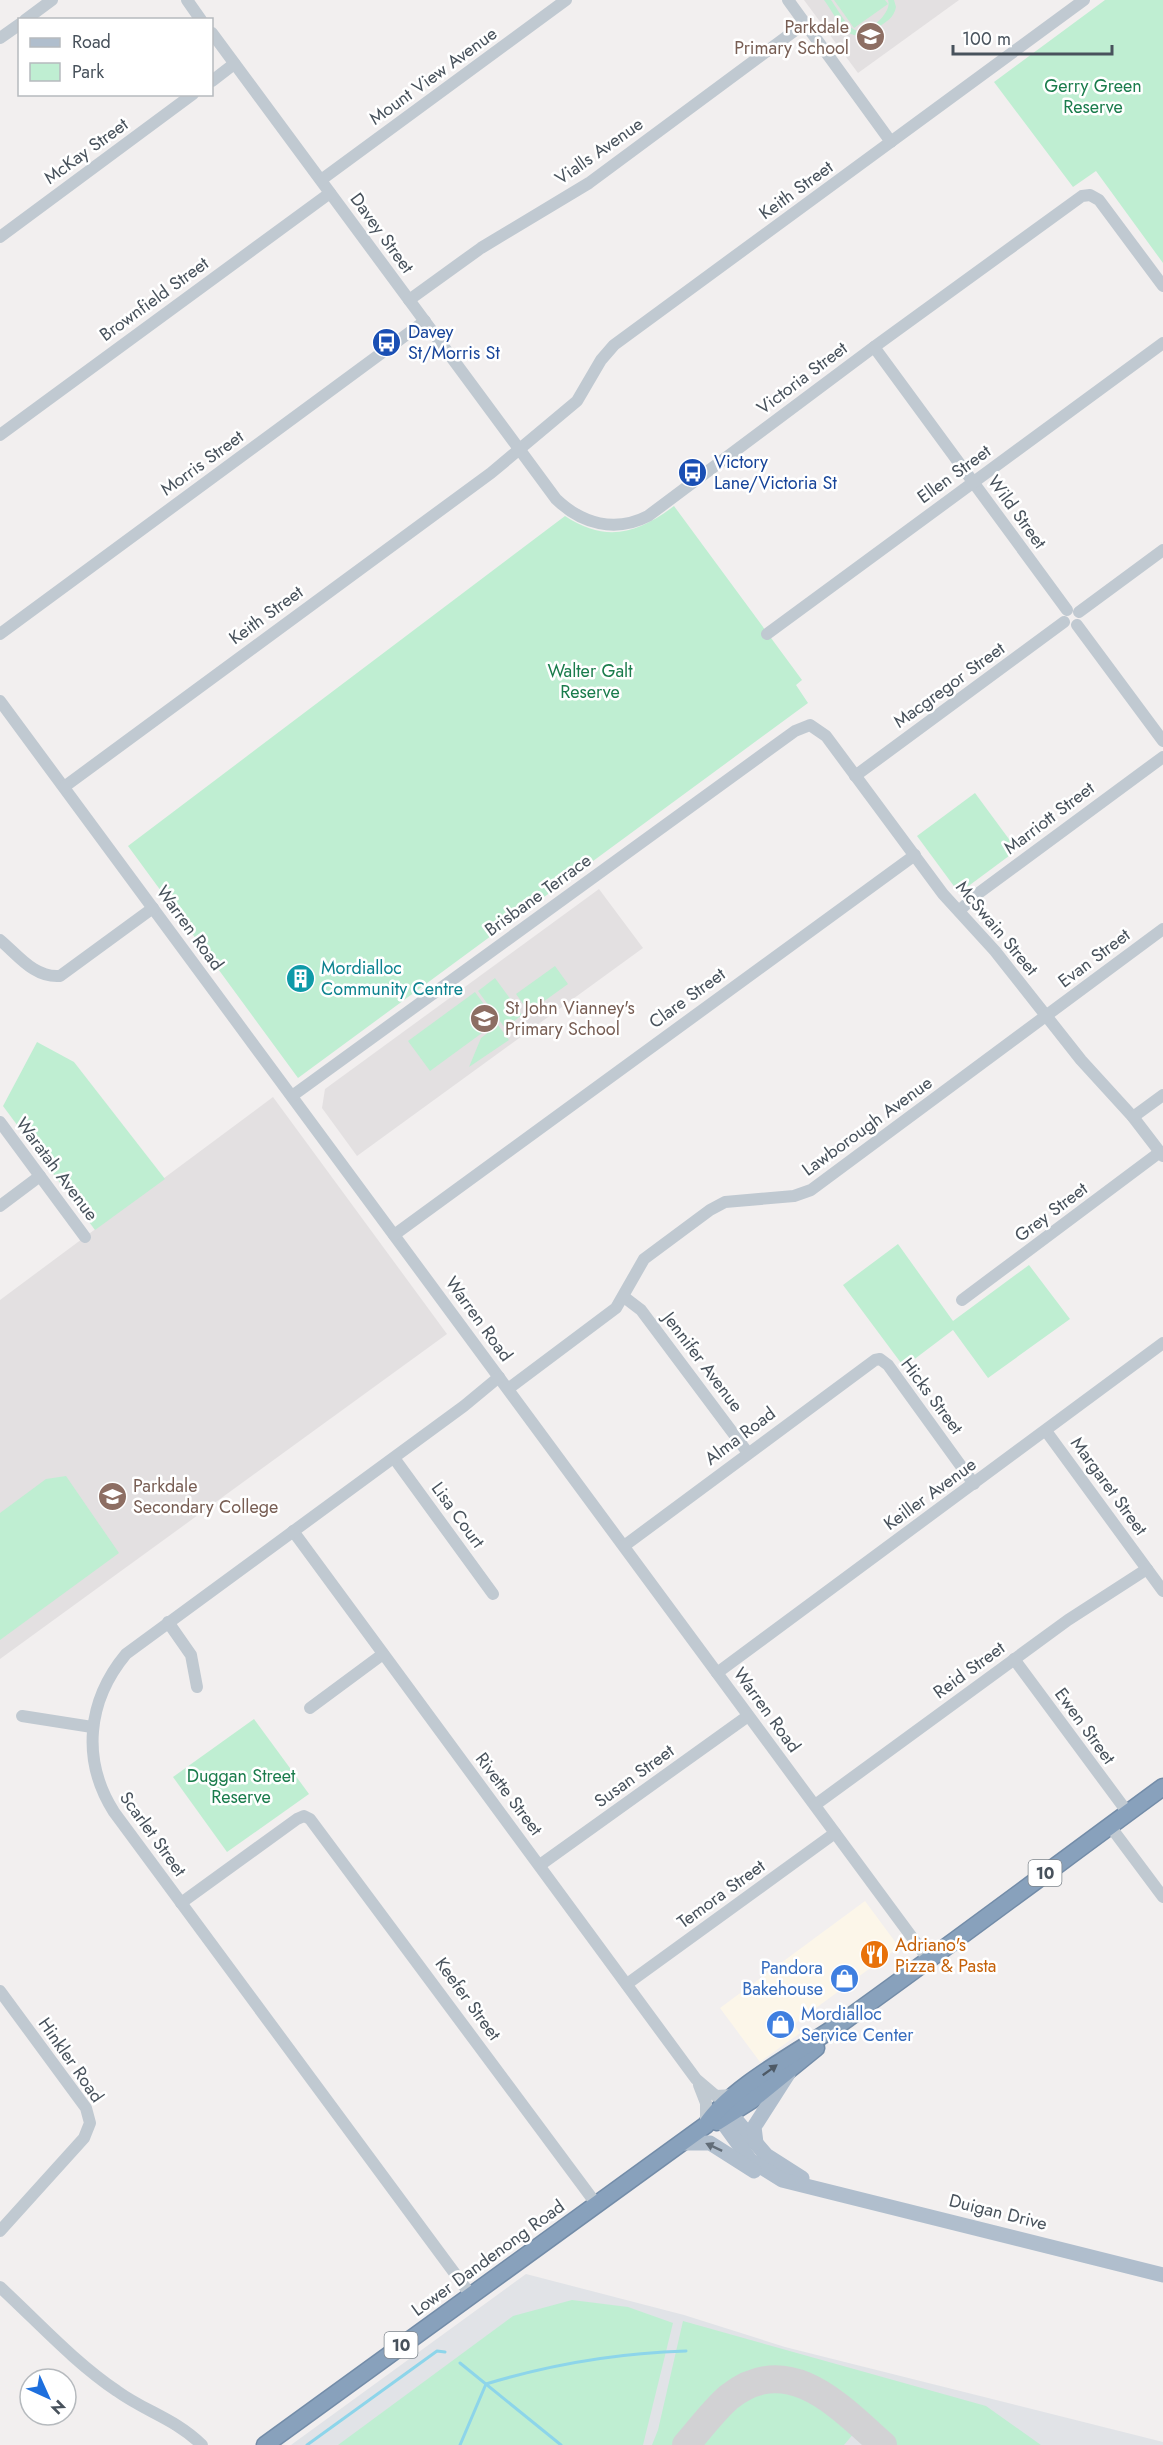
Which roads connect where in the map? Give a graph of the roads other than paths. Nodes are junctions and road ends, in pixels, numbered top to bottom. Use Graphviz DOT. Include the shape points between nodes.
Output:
graph roads {
  1 [pos="52,0"];
  2 [pos="187,0"];
  3 [pos="566,0"];
  4 [pos="788,0"];
  5 [pos="1084,0"];
  6 [pos="28,18"];
  7 [pos="200,18"];
  8 [pos="805,23"];
  9 [pos="18,25"];
  10 [pos="213,34"];
  11 [pos="0,38"];
  12 [pos="234,64"];
  13 [pos="213,80"];
  14 [pos="190,96"];
  15 [pos="891,142"];
  16 [pos="321,180"];
  17 [pos="330,193"];
  18 [pos="0,237"];
  19 [pos="1163,286"];
  20 [pos="409,300"];
  21 [pos="425,321"];
  22 [pos="1163,343"];
  23 [pos="874,347"];
  24 [pos="0,435"];
  25 [pos="519,448"];
  26 [pos="973,483"];
  27 [pos="1163,550"];
  28 [pos="1072,617"];
  29 [pos="0,634"];
  30 [pos="766,634"];
  31 [pos="0,701"];
  32 [pos="806,725"];
  33 [pos="1163,741"];
  34 [pos="1163,757"];
  35 [pos="855,776"];
  36 [pos="64,787"];
  37 [pos="915,855"];
  38 [pos="153,908"];
  39 [pos="958,911"];
  40 [pos="1163,929"];
  41 [pos="0,940"];
  42 [pos="1046,1016"];
  43 [pos="1163,1095"];
  44 [pos="292,1096"];
  45 [pos="1133,1117"];
  46 [pos="0,1122"];
  47 [pos="1162,1154"];
  48 [pos="40,1176"];
  49 [pos="0,1206"];
  50 [pos="394,1235"];
  51 [pos="85,1237"];
  52 [pos="624,1298"];
  53 [pos="962,1300"];
  54 [pos="1163,1343"];
  55 [pos="880,1359"];
  56 [pos="503,1383"];
  57 [pos="1046,1431"];
  58 [pos="748,1453"];
  59 [pos="394,1458"];
  60 [pos="974,1484"];
  61 [pos="293,1531"];
  62 [pos="624,1546"];
  63 [pos="1147,1569"];
  64 [pos="1163,1590"];
  65 [pos="493,1594"];
  66 [pos="168,1622"];
  67 [pos="383,1654"];
  68 [pos="1014,1659"];
  69 [pos="717,1673"];
  70 [pos="197,1687"];
  71 [pos="310,1708"];
  72 [pos="22,1716"];
  73 [pos="748,1716"];
  74 [pos="92,1727"];
  75 [pos="1163,1787"];
  76 [pos="815,1805"];
  77 [pos="1128,1813"];
  78 [pos="1110,1826"];
  79 [pos="835,1833"];
  80 [pos="540,1865"];
  81 [pos="1163,1897"];
  82 [pos="181,1903"];
  83 [pos="928,1959"];
  84 [pos="627,1984"];
  85 [pos="0,1991"];
  86 [pos="845,2020"];
  87 [pos="790,2072"];
  88 [pos="696,2079"];
  89 [pos="740,2091"];
  90 [pos="720,2116"];
  91 [pos="681,2143"];
  92 [pos="756,2143"];
  93 [pos="782,2180"];
  94 [pos="823,2189"];
  95 [pos="597,2205"];
  96 [pos="0,2231"];
  97 [pos="1163,2275"];
  98 [pos="0,2287"];
  99 [pos="470,2294"];
  100 [pos="202,2445"];
  101 [pos="265,2445"];
  1 -- 6 [label="street"];
  2 -- 7 [label="street"];
  3 -- 16 [label="street, Mount View Avenue"];
  4 -- 8 [label="street"];
  5 -- 15 [label="street, Keith Street"];
  8 -- 15 [label="street"];
  8 -- 20 [label="street, Vialls Avenue" via="589,183 481,248"];
  9 -- 11 [label="street"];
  10 -- 12 [label="street, Davey Street"];
  12 -- 13 [label="street"];
  12 -- 16 [label="street, Davey Street"];
  14 -- 18 [label="street, McKay Street"];
  15 -- 25 [label="street, Keith Street" via="614,345 601,360 582,396"];
  16 -- 17 [label="street, Davey Street"];
  17 -- 20 [label="street, Davey Street"];
  17 -- 24 [label="street, Brownfield Street"];
  19 -- 23 [label="street, Victoria Street" via="1106,208 1090,195 1075,200"];
  20 -- 21 [label="street, Davey Street"];
  21 -- 25 [label="street, Davey Street"];
  21 -- 29 [label="street, Morris Street"];
  22 -- 26 [label="street, Ellen Street"];
  23 -- 25 [label="street, Victoria Street" via="636,522 606,525 579,516 556,499"];
  23 -- 26 [label="street, Wild Street"];
  25 -- 36 [label="street, Keith Street"];
  26 -- 28 [label="street, Wild Street"];
  26 -- 30 [label="street, Ellen Street"];
  27 -- 28 [label="street, Macgregor Street"];
  28 -- 33 [label="street, Wild Street"];
  28 -- 35 [label="street, Macgregor Street"];
  31 -- 36 [label="street, Warren Road"];
  32 -- 35 [label="street, McSwain Street" via="821,730"];
  32 -- 44 [label="street, Brisbane Terrace"];
  34 -- 39 [label="street, Marriott Street"];
  35 -- 37 [label="street, McSwain Street"];
  36 -- 38 [label="street, Warren Road"];
  37 -- 39 [label="street, McSwain Street"];
  37 -- 50 [label="street, Clare Street"];
  38 -- 41 [label="street" via="60,976 34,970"];
  38 -- 44 [label="street, Warren Road"];
  39 -- 42 [label="street, McSwain Street"];
  40 -- 42 [label="street, Evan Street"];
  42 -- 45 [label="street, McSwain Street"];
  42 -- 52 [label="street, Lawborough Avenue" via="811,1190 794,1196 725,1202 710,1210 644,1258"];
  43 -- 45 [label="street"];
  44 -- 50 [label="street, Warren Road"];
  45 -- 47 [label="street, McSwain Street"];
  46 -- 48 [label="street, Waratah Avenue"];
  47 -- 53 [label="street, Grey Street"];
  48 -- 49 [label="street"];
  48 -- 51 [label="street, Waratah Avenue"];
  50 -- 56 [label="street, Warren Road"];
  52 -- 56 [label="street, Lawborough Avenue" via="610,1313"];
  52 -- 58 [label="street, Jennifer Avenue" via="641,1310"];
  54 -- 57 [label="street, Keiller Avenue"];
  55 -- 58 [label="street, Alma Road" via="868,1363"];
  55 -- 60 [label="street, Hicks Street"];
  56 -- 59 [label="street, Scarlet Street" via="464,1406"];
  56 -- 62 [label="street, Warren Road"];
  57 -- 60 [label="street, Keiller Avenue"];
  57 -- 63 [label="street, Margaret Street"];
  58 -- 62 [label="street, Alma Road"];
  59 -- 61 [label="street, Scarlet Street"];
  59 -- 65 [label="street, Lisa Court"];
  60 -- 69 [label="street, Keiller Avenue"];
  61 -- 66 [label="street, Scarlet Street"];
  61 -- 67 [label="street, Rivette Street"];
  62 -- 69 [label="street, Warren Road"];
  63 -- 64 [label="street, Margaret Street"];
  63 -- 68 [label="street, Reid Street"];
  66 -- 70 [label="street" via="191,1654"];
  66 -- 74 [label="street, Scarlet Street" via="119,1662 99,1698"];
  67 -- 71 [label="street"];
  67 -- 80 [label="street, Rivette Street"];
  68 -- 76 [label="street, Reid Street"];
  68 -- 77 [label="street, Ewen Street"];
  69 -- 73 [label="street, Warren Road"];
  72 -- 74 [label="street"];
  73 -- 76 [label="street, Warren Road"];
  73 -- 80 [label="street, Susan Street"];
  74 -- 82 [label="street, Scarlet Street" via="92,1757 103,1795"];
  75 -- 77 [label="highway, Lower Dandenong Road / 10"];
  76 -- 79 [label="street, Warren Road"];
  77 -- 78 [label="highway, Lower Dandenong Road / 10"];
  78 -- 81 [label="street"];
  78 -- 83 [label="highway, Lower Dandenong Road / 10"];
  79 -- 83 [label="street, Warren Road"];
  79 -- 84 [label="street, Temora Street"];
  80 -- 84 [label="street, Rivette Street"];
  82 -- 95 [label="street, Keefer Street" via="297,1819 308,1817"];
  82 -- 99 [label="street, Scarlet Street"];
  83 -- 86 [label="highway, Lower Dandenong Road / 10"];
  84 -- 88 [label="street, Rivette Street"];
  85 -- 96 [label="street, Hinkler Road" via="86,2108 90,2119 84,2138"];
  86 -- 87 [label="highway, Lower Dandenong Road / 10"];
  89 -- 86 [label="highway, Lower Dandenong Road / 10, one-way"];
  87 -- 90 [label="highway, Lower Dandenong Road / 10"];
  87 -- 92 [label="main road" via="754,2127"];
  88 -- 89 [label="street, Rivette Street" via="716,2096 727,2098"];
  88 -- 90 [label="street, Rivette Street" via="706,2103"];
  89 -- 90 [label="highway, Lower Dandenong Road / 10"];
  90 -- 91 [label="highway, Lower Dandenong Road / 10"];
  90 -- 92 [label="main road, Duigan Drive"];
  90 -- 93 [label="main road, Duigan Drive" via="750,2160"];
  93 -- 91 [label="main road, one-way" via="752,2170 710,2143"];
  91 -- 95 [label="highway, Lower Dandenong Road / 10"];
  92 -- 94 [label="main road, Duigan Drive" via="774,2162"];
  93 -- 94 [label="main road, Duigan Drive"];
  94 -- 97 [label="main road, Duigan Drive"];
  95 -- 99 [label="highway, Lower Dandenong Road / 10"];
  98 -- 100 [label="street" via="103,2381 169,2419"];
  99 -- 101 [label="highway, Lower Dandenong Road / 10"];
}
